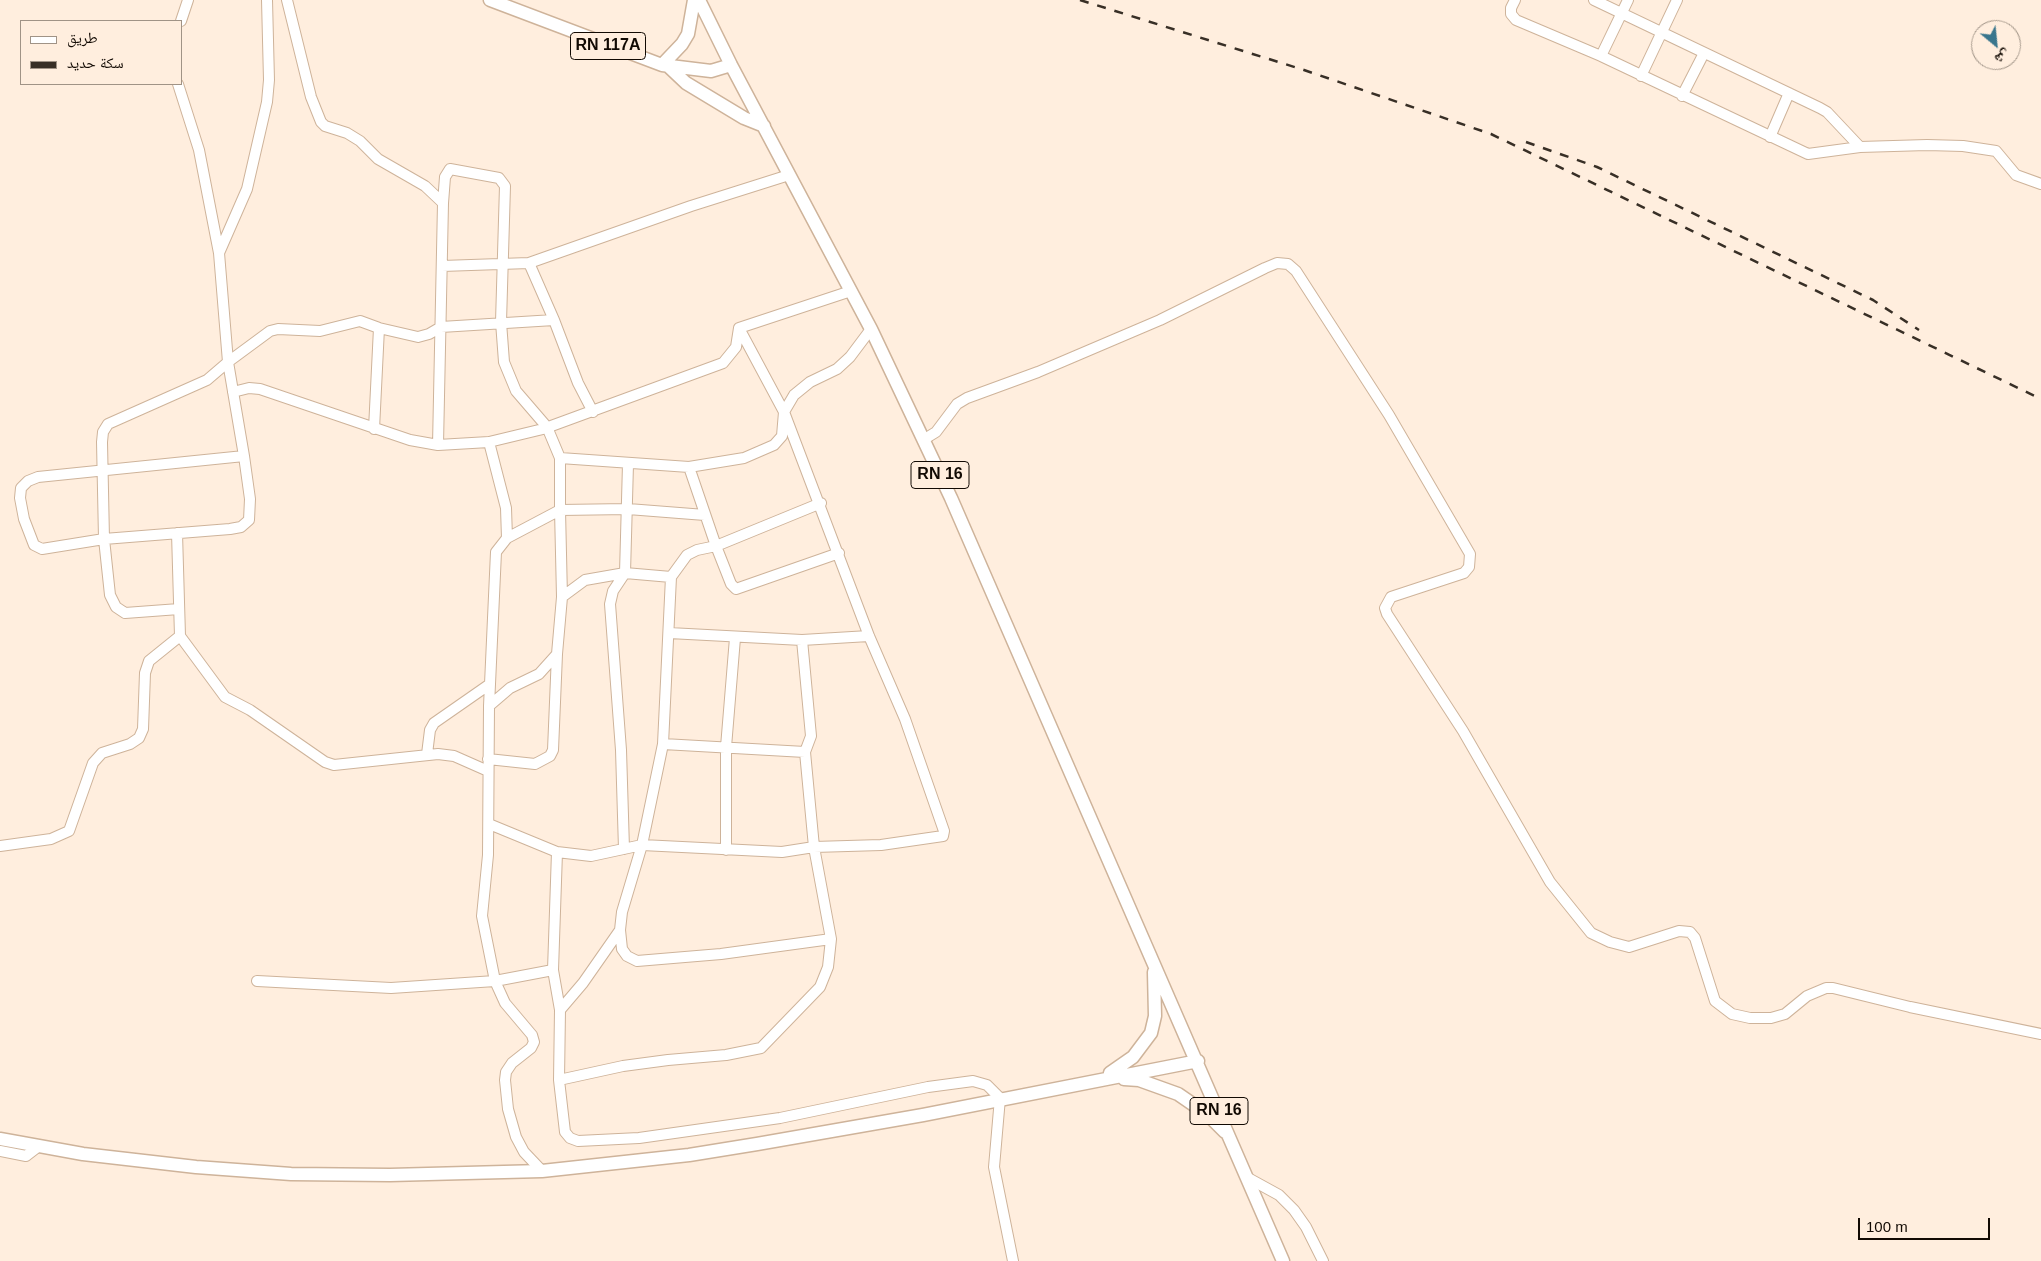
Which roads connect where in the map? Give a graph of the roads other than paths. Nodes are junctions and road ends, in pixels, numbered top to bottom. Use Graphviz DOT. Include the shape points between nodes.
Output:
graph roads {
  1 [pos="188,0"];
  2 [pos="266,0"];
  3 [pos="287,0"];
  4 [pos="490,0"];
  5 [pos="694,0"];
  6 [pos="700,0"];
  7 [pos="1514,0"];
  8 [pos="1594,0"];
  9 [pos="1628,0"];
  10 [pos="1677,0"];
  11 [pos="1622,14"];
  12 [pos="181,20"];
  13 [pos="1660,32"];
  14 [pos="1704,53"];
  15 [pos="1601,56"];
  16 [pos="731,65"];
  17 [pos="665,66"];
  18 [pos="1641,76"];
  19 [pos="178,85"];
  20 [pos="1789,93"];
  21 [pos="1682,96"];
  22 [pos="764,126"];
  23 [pos="1770,137"];
  24 [pos="1860,147"];
  25 [pos="789,175"];
  26 [pos="2041,184"];
  27 [pos="443,203"];
  28 [pos="219,253"];
  29 [pos="529,263"];
  30 [pos="502,264"];
  31 [pos="442,266"];
  32 [pos="851,291"];
  33 [pos="554,320"];
  34 [pos="501,322"];
  35 [pos="441,326"];
  36 [pos="379,328"];
  37 [pos="739,328"];
  38 [pos="871,329"];
  39 [pos="228,362"];
  40 [pos="233,392"];
  41 [pos="593,412"];
  42 [pos="784,412"];
  43 [pos="547,427"];
  44 [pos="374,429"];
  45 [pos="923,440"];
  46 [pos="489,442"];
  47 [pos="438,445"];
  48 [pos="244,456"];
  49 [pos="560,458"];
  50 [pos="628,464"];
  51 [pos="689,467"];
  52 [pos="103,470"];
  53 [pos="821,503"];
  54 [pos="628,509"];
  55 [pos="560,510"];
  56 [pos="705,515"];
  57 [pos="177,533"];
  58 [pos="507,538"];
  59 [pos="104,539"];
  60 [pos="716,546"];
  61 [pos="839,553"];
  62 [pos="625,573"];
  63 [pos="671,577"];
  64 [pos="562,597"];
  65 [pos="179,609"];
  66 [pos="669,633"];
  67 [pos="180,636"];
  68 [pos="870,636"];
  69 [pos="735,638"];
  70 [pos="802,640"];
  71 [pos="557,654"];
  72 [pos="490,684"];
  73 [pos="489,706"];
  74 [pos="663,744"];
  75 [pos="726,747"];
  76 [pos="805,752"];
  77 [pos="427,754"];
  78 [pos="488,759"];
  79 [pos="488,771"];
  80 [pos="489,824"];
  81 [pos="642,845"];
  82 [pos="0,846"];
  83 [pos="814,847"];
  84 [pos="624,849"];
  85 [pos="726,850"];
  86 [pos="557,852"];
  87 [pos="620,930"];
  88 [pos="831,939"];
  89 [pos="1154,962"];
  90 [pos="554,970"];
  91 [pos="257,981"];
  92 [pos="495,981"];
  93 [pos="560,1010"];
  94 [pos="2041,1034"];
  95 [pos="1198,1061"];
  96 [pos="1104,1078"];
  97 [pos="559,1080"];
  98 [pos="1000,1098"];
  99 [pos="1230,1137"];
  100 [pos="0,1139"];
  101 [pos="39,1146"];
  102 [pos="0,1150"];
  103 [pos="542,1171"];
  104 [pos="1248,1178"];
  105 [pos="1013,1261"];
  106 [pos="1284,1261"];
  107 [pos="1323,1261"];
  1 -- 12 [label="street"];
  2 -- 28 [label="street" via="267,102 247,189"];
  3 -- 27 [label="street" via="311,97 323,124 360,141 380,160 425,186"];
  4 -- 17 [label="main road, RN 117A"];
  5 -- 17 [label="main road" via="688,34"];
  6 -- 16 [label="main road, RN 16"];
  7 -- 15 [label="street" via="1511,14 1516,20"];
  8 -- 11 [label="street"];
  9 -- 11 [label="street"];
  10 -- 13 [label="street"];
  11 -- 13 [label="street"];
  11 -- 15 [label="street"];
  13 -- 14 [label="street"];
  13 -- 18 [label="street"];
  14 -- 20 [label="street"];
  14 -- 21 [label="street"];
  15 -- 18 [label="street"];
  16 -- 17 [label="main road, RN 117A" via="711,71"];
  16 -- 22 [label="main road, RN 16"];
  17 -- 22 [label="main road" via="686,83 744,118"];
  18 -- 21 [label="street"];
  19 -- 28 [label="street" via="199,150"];
  20 -- 23 [label="street"];
  20 -- 24 [label="street" via="1827,112"];
  21 -- 23 [label="street"];
  22 -- 25 [label="main road, RN 16"];
  23 -- 24 [label="street" via="1808,154"];
  24 -- 26 [label="street" via="1963,146 1996,152 2016,175"];
  25 -- 29 [label="street"];
  25 -- 32 [label="main road, RN 16"];
  27 -- 30 [label="street" via="450,169 501,180 506,189"];
  27 -- 31 [label="street"];
  28 -- 39 [label="street"];
  29 -- 30 [label="street"];
  29 -- 33 [label="street"];
  30 -- 31 [label="street"];
  30 -- 34 [label="street"];
  31 -- 35 [label="street"];
  32 -- 37 [label="street"];
  32 -- 38 [label="main road, RN 16"];
  33 -- 34 [label="street"];
  33 -- 41 [label="street"];
  34 -- 35 [label="street"];
  34 -- 43 [label="street" via="502,351 507,371 516,391"];
  35 -- 36 [label="street" via="418,337"];
  35 -- 47 [label="street"];
  36 -- 39 [label="street" via="360,321 320,331 278,329 270,331"];
  36 -- 44 [label="street"];
  37 -- 41 [label="street" via="736,347 723,364"];
  37 -- 42 [label="street"];
  38 -- 42 [label="street" via="850,357 837,369 810,382 794,395"];
  38 -- 45 [label="main road, RN 16"];
  39 -- 40 [label="street"];
  39 -- 52 [label="street" via="202,383 108,424 103,432"];
  40 -- 44 [label="street" via="260,389"];
  40 -- 48 [label="street"];
  41 -- 43 [label="street"];
  42 -- 51 [label="street" via="782,436 774,445 744,458"];
  42 -- 53 [label="street"];
  43 -- 46 [label="street"];
  43 -- 49 [label="street"];
  44 -- 47 [label="street"];
  45 -- 89 [label="main road, RN 16"];
  45 -- 94 [label="street" via="936,432 957,404 968,398 1160,320 1265,268 1288,264 1296,271 1389,415 1470,554 1469,568 1464,573 1391,597 1385,608 1387,614 1463,731 1550,882 1591,934 1629,947 1679,931 1690,932 1695,938 1715,1001 1732,1014 1741,1016 1771,1018 1785,1014 1807,996 1833,988 1910,1008"];
  46 -- 47 [label="street"];
  46 -- 58 [label="street" via="506,508"];
  48 -- 52 [label="street"];
  48 -- 57 [label="street" via="250,499 247,523 230,529"];
  49 -- 50 [label="street"];
  49 -- 55 [label="street"];
  50 -- 51 [label="street"];
  50 -- 54 [label="street"];
  51 -- 56 [label="street"];
  52 -- 59 [label="street"];
  52 -- 59 [label="street" via="32,478 21,488 20,498 29,533 39,549"];
  53 -- 60 [label="street"];
  53 -- 61 [label="street"];
  54 -- 55 [label="street"];
  54 -- 56 [label="street"];
  54 -- 62 [label="street"];
  55 -- 58 [label="street"];
  55 -- 64 [label="street"];
  56 -- 60 [label="street"];
  57 -- 59 [label="street"];
  57 -- 65 [label="street"];
  58 -- 72 [label="street" via="496,552"];
  59 -- 65 [label="street" via="107,587 121,612"];
  60 -- 61 [label="street" via="731,584 736,588"];
  60 -- 63 [label="street" via="687,555"];
  61 -- 68 [label="street"];
  62 -- 63 [label="street"];
  62 -- 64 [label="street" via="585,580"];
  62 -- 84 [label="street" via="613,591 610,604 622,750"];
  63 -- 66 [label="street"];
  64 -- 71 [label="street"];
  65 -- 67 [label="street"];
  66 -- 69 [label="street"];
  66 -- 74 [label="street"];
  67 -- 77 [label="street" via="225,697 250,710 325,762 334,765"];
  67 -- 82 [label="street" via="149,660 145,673 143,729 139,738 102,753 93,763 69,831 51,839"];
  68 -- 70 [label="street"];
  68 -- 83 [label="street" via="905,719 943,836 881,845"];
  69 -- 70 [label="street"];
  69 -- 75 [label="street"];
  70 -- 76 [label="street" via="811,736"];
  71 -- 73 [label="street" via="539,674 510,688"];
  71 -- 78 [label="street" via="553,750 550,756 535,764"];
  72 -- 73 [label="street"];
  72 -- 77 [label="street" via="434,723"];
  73 -- 78 [label="street"];
  74 -- 75 [label="street"];
  74 -- 81 [label="street"];
  75 -- 76 [label="street"];
  75 -- 85 [label="street"];
  76 -- 83 [label="street"];
  77 -- 79 [label="street" via="454,756"];
  78 -- 79 [label="street"];
  79 -- 80 [label="street"];
  80 -- 86 [label="street"];
  80 -- 92 [label="street" via="482,916"];
  81 -- 84 [label="street"];
  81 -- 85 [label="street"];
  81 -- 87 [label="street" via="622,912"];
  83 -- 85 [label="street" via="782,852"];
  83 -- 88 [label="street"];
  84 -- 86 [label="street" via="591,856"];
  86 -- 90 [label="street"];
  87 -- 88 [label="street" via="622,949 627,956 638,961"];
  87 -- 93 [label="street"];
  88 -- 97 [label="street" via="828,967 820,987 761,1048 726,1056 623,1066"];
  89 -- 95 [label="main road, RN 16"];
  89 -- 96 [label="main road" via="1156,998 1151,1032 1133,1057"];
  90 -- 92 [label="street"];
  90 -- 93 [label="street"];
  91 -- 92 [label="street" via="391,988"];
  92 -- 103 [label="street" via="505,1003 532,1035 534,1042 512,1063 505,1080 508,1109 516,1136 524,1152"];
  93 -- 97 [label="street"];
  95 -- 96 [label="main road"];
  95 -- 99 [label="main road, RN 16"];
  96 -- 98 [label="main road"];
  96 -- 99 [label="main road" via="1139,1080 1178,1094"];
  97 -- 98 [label="street" via="565,1132 578,1141 640,1138 780,1118 953,1082 973,1081 987,1085"];
  98 -- 103 [label="main road" via="923,1115 690,1155"];
  98 -- 105 [label="street" via="994,1166"];
  99 -- 104 [label="main road, RN 16"];
  100 -- 101 [label="main road"];
  101 -- 102 [label="street" via="26,1156"];
  101 -- 103 [label="main road" via="187,1166 291,1174"];
  104 -- 106 [label="main road, RN 16"];
  104 -- 107 [label="street" via="1279,1195 1294,1210"];
}
